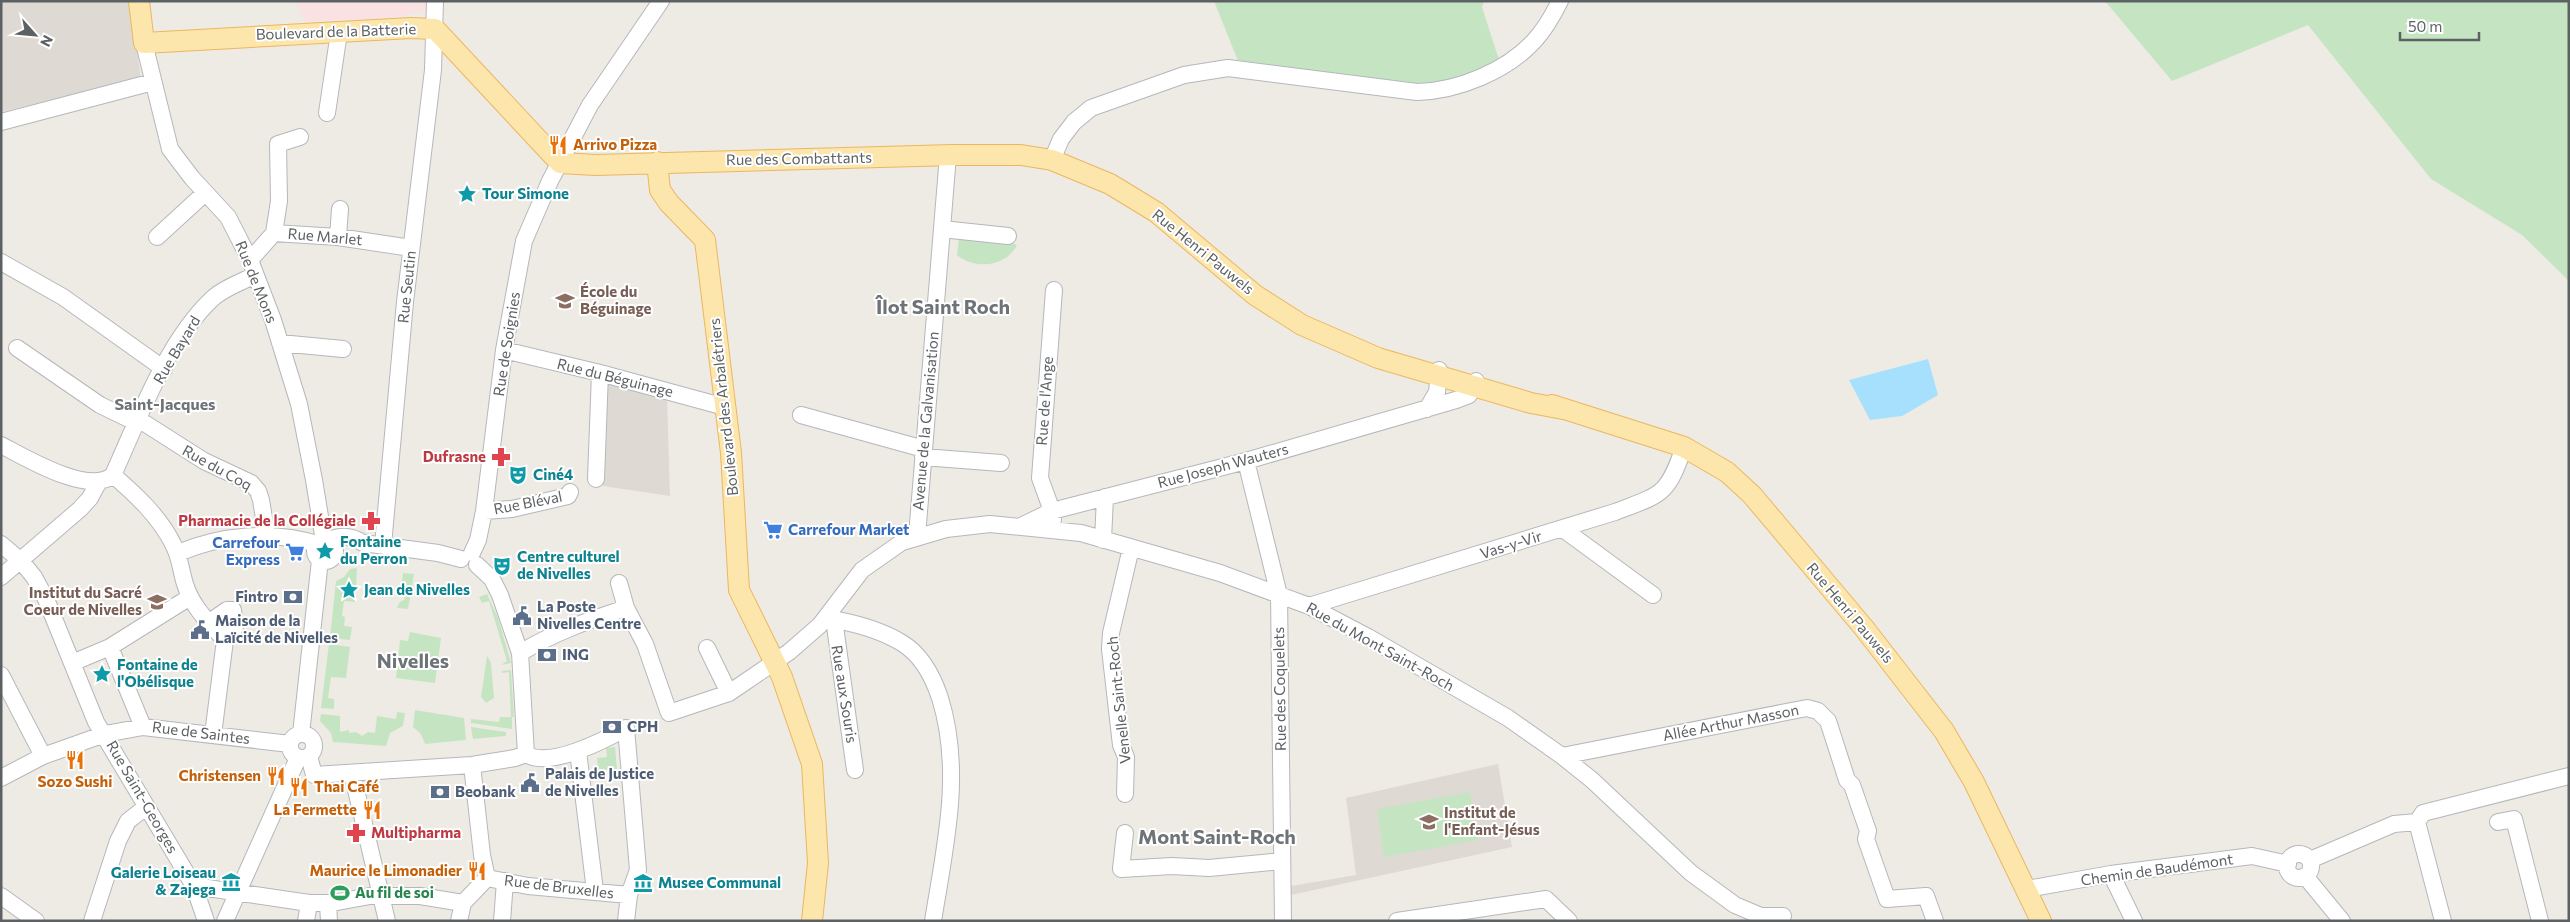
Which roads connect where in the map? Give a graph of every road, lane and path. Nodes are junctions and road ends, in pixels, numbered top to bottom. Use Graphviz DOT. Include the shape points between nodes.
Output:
graph roads {
  1 [pos="138,1"];
  2 [pos="436,1"];
  3 [pos="660,1"];
  4 [pos="1560,1"];
  5 [pos="435,29"];
  6 [pos="337,32"];
  7 [pos="144,43"];
  8 [pos="153,82"];
  9 [pos="327,113"];
  10 [pos="1,122"];
  11 [pos="300,137"];
  12 [pos="948,155"];
  13 [pos="1045,159"];
  14 [pos="657,162"];
  15 [pos="560,163"];
  16 [pos="205,193"];
  17 [pos="340,209"];
  18 [pos="942,230"];
  19 [pos="274,233"];
  20 [pos="1008,236"];
  21 [pos="158,237"];
  22 [pos="338,237"];
  23 [pos="411,248"];
  24 [pos="1,262"];
  25 [pos="253,267"];
  26 [pos="1054,290"];
  27 [pos="280,343"];
  28 [pos="17,348"];
  29 [pos="343,350"];
  30 [pos="504,350"];
  31 [pos="164,369"];
  32 [pos="600,373"];
  33 [pos="1438,373"];
  34 [pos="1475,384"];
  35 [pos="725,407"];
  36 [pos="1427,409"];
  37 [pos="801,415"];
  38 [pos="137,422"];
  39 [pos="1,445"];
  40 [pos="1684,447"];
  41 [pos="924,453"];
  42 [pos="1246,461"];
  43 [pos="1001,462"];
  44 [pos="113,475"];
  45 [pos="596,479"];
  46 [pos="98,483"];
  47 [pos="570,492"];
  48 [pos="1105,497"];
  49 [pos="1077,504"];
  50 [pos="484,511"];
  51 [pos="1052,511"];
  52 [pos="1016,526"];
  53 [pos="1563,529"];
  54 [pos="1054,530"];
  55 [pos="1074,532"];
  56 [pos="267,536"];
  57 [pos="917,536"];
  58 [pos="1104,540"];
  59 [pos="1,544"];
  60 [pos="383,545"];
  61 [pos="324,548"];
  62 [pos="1131,548"];
  63 [pos="178,553"];
  64 [pos="470,559"];
  65 [pos="21,561"];
  66 [pos="1,577"];
  67 [pos="619,584"];
  68 [pos="1279,595"];
  69 [pos="1653,595"];
  70 [pos="190,597"];
  71 [pos="1309,606"];
  72 [pos="626,608"];
  73 [pos="830,618"];
  74 [pos="208,623"];
  75 [pos="225,640"];
  76 [pos="110,647"];
  77 [pos="707,648"];
  78 [pos="520,653"];
  79 [pos="774,662"];
  80 [pos="72,663"];
  81 [pos="1,675"];
  82 [pos="729,693"];
  83 [pos="142,727"];
  84 [pos="105,734"];
  85 [pos="213,735"];
  86 [pos="299,748"];
  87 [pos="578,751"];
  88 [pos="526,754"];
  89 [pos="43,756"];
  90 [pos="1562,756"];
  91 [pos="472,765"];
  92 [pos="855,770"];
  93 [pos="352,773"];
  94 [pos="2569,776"];
  95 [pos="1,778"];
  96 [pos="1125,794"];
  97 [pos="146,807"];
  98 [pos="2417,822"];
  99 [pos="2498,822"];
  100 [pos="1125,833"];
  101 [pos="2310,860"];
  102 [pos="1282,861"];
  103 [pos="2288,864"];
  104 [pos="2111,874"];
  105 [pos="2304,876"];
  106 [pos="487,878"];
  107 [pos="505,881"];
  108 [pos="194,886"];
  109 [pos="2027,888"];
  110 [pos="595,891"];
  111 [pos="238,892"];
  112 [pos="629,895"];
  113 [pos="1,896"];
  114 [pos="382,896"];
  115 [pos="309,903"];
  116 [pos="463,903"];
  117 [pos="328,904"];
  118 [pos="1783,916"];
  119 [pos="36,921"];
  120 [pos="92,921"];
  121 [pos="206,921"];
  122 [pos="225,921"];
  123 [pos="306,921"];
  124 [pos="329,921"];
  125 [pos="387,921"];
  126 [pos="459,921"];
  127 [pos="502,921"];
  128 [pos="626,921"];
  129 [pos="812,921"];
  130 [pos="933,921"];
  131 [pos="1283,921"];
  132 [pos="1397,921"];
  133 [pos="1569,921"];
  134 [pos="1935,921"];
  135 [pos="2041,921"];
  136 [pos="2134,921"];
  137 [pos="2342,921"];
  138 [pos="2443,921"];
  139 [pos="2540,921"];
  1 -- 7 [label="main road"];
  2 -- 5 [label="street, Rue Seutin"];
  3 -- 15 [label="street, Rue de Soignies" via="590,105"];
  4 -- 13 [label="street" via="1535,40 1515,57 1467,83 1448,89 1417,92 1228,68 1184,75 1092,108 1074,122"];
  5 -- 6 [label="main road, Boulevard de la Batterie"];
  5 -- 15 [label="main road, Boulevard de la Batterie"];
  5 -- 23 [label="street, Rue Seutin" via="429,107"];
  6 -- 7 [label="main road, Boulevard de la Batterie"];
  6 -- 9 [label="street"];
  7 -- 8 [label="street, Rue de Mons"];
  8 -- 10 [label="street"];
  8 -- 16 [label="street, Rue de Mons" via="170,148"];
  11 -- 19 [label="street" via="278,144 279,201"];
  12 -- 13 [label="main road, Rue des Combattants"];
  12 -- 14 [label="main road, Rue des Combattants"];
  12 -- 18 [label="street, Avenue de la Galvanisation"];
  13 -- 33 [label="main road, Rue Henri Pauwels" via="1110,184 1156,212 1255,295 1302,326 1353,347"];
  14 -- 15 [label="main road, Rue des Combattants"];
  14 -- 35 [label="main road, Boulevard des Arbalétriers" via="660,190 705,240"];
  15 -- 30 [label="street, Rue de Soignies" via="524,241"];
  16 -- 21 [label="street"];
  16 -- 25 [label="street, Rue de Mons" via="228,217"];
  17 -- 22 [label="street"];
  18 -- 20 [label="street"];
  18 -- 41 [label="street, Avenue de la Galvanisation"];
  19 -- 22 [label="street, Rue Marlet"];
  19 -- 25 [label="street, Rue Marlet"];
  22 -- 23 [label="street, Rue Marlet"];
  23 -- 60 [label="street, Rue Seutin"];
  24 -- 31 [label="street" via="63,296"];
  25 -- 27 [label="street, Rue de Mons"];
  25 -- 31 [label="street, Rue Bayard" via="213,297 190,322"];
  26 -- 51 [label="street, Rue de l'Ange" via="1040,478"];
  27 -- 29 [label="street"];
  27 -- 61 [label="street, Rue de Mons" via="299,404"];
  28 -- 38 [label="street, Rue du Coq" via="100,405"];
  30 -- 32 [label="street, Rue du Béguinage"];
  30 -- 50 [label="street, Rue de Soignies"];
  31 -- 38 [label="street, Rue Bayard"];
  32 -- 35 [label="street, Rue du Béguinage"];
  32 -- 45 [label="street"];
  33 -- 34 [label="main road, Rue Henri Pauwels"];
  33 -- 36 [label="street" via="1437,392"];
  34 -- 36 [label="street, Rue Joseph Wauters" via="1469,395"];
  34 -- 40 [label="main road, Rue Henri Pauwels" via="1530,396"];
  35 -- 79 [label="main road, Boulevard des Arbalétriers" via="740,590"];
  36 -- 42 [label="street, Rue Joseph Wauters"];
  37 -- 41 [label="street"];
  38 -- 44 [label="street, Rue Bayard"];
  38 -- 56 [label="street, Rue du Coq" via="146,424 204,461 251,483 261,500"];
  39 -- 46 [label="street" via="57,472"];
  40 -- 53 [label="street, Vas-y-Vir" via="1673,478 1664,490 1639,503"];
  40 -- 109 [label="main road, Rue Henri Pauwels" via="1727,472 1752,495 1931,712 1974,782"];
  41 -- 43 [label="street"];
  41 -- 57 [label="street, Avenue de la Galvanisation"];
  42 -- 48 [label="street, Rue Joseph Wauters"];
  42 -- 68 [label="street, Rue des Coquelets"];
  44 -- 46 [label="street"];
  44 -- 63 [label="street" via="158,520"];
  46 -- 65 [label="street" via="80,509"];
  47 -- 50 [label="street, Rue Bléval" via="568,496 512,509"];
  48 -- 49 [label="street, Rue Joseph Wauters"];
  48 -- 58 [label="street"];
  49 -- 51 [label="street, Rue Joseph Wauters"];
  49 -- 55 [label="street"];
  50 -- 64 [label="street, Rue de Soignies"];
  51 -- 52 [label="street, Rue Joseph Wauters"];
  51 -- 54 [label="street, Rue de l'Ange"];
  52 -- 54 [label="street, Rue du Mont Saint-Roch"];
  52 -- 57 [label="street, Rue du Mont Saint-Roch" via="963,526"];
  53 -- 69 [label="street"];
  53 -- 71 [label="street, Vas-y-Vir"];
  54 -- 55 [label="street, Rue du Mont Saint-Roch"];
  55 -- 58 [label="street, Rue du Mont Saint-Roch"];
  56 -- 61 [label="street" via="302,539"];
  56 -- 63 [label="street" via="227,538 201,543"];
  57 -- 73 [label="street, Rue du Mont Saint-Roch" via="902,542 862,570"];
  58 -- 62 [label="street, Rue du Mont Saint-Roch"];
  59 -- 65 [label="street, Rue Saint-Georges"];
  60 -- 61 [label="street" via="363,542"];
  60 -- 64 [label="street"];
  61 -- 86 [label="street, Rue de Mons"];
  62 -- 68 [label="street, Rue du Mont Saint-Roch" via="1220,572"];
  62 -- 96 [label="street, Venelle Saint-Roch" via="1112,624 1110,650 1120,745 1126,757"];
  63 -- 70 [label="street"];
  64 -- 78 [label="street" via="492,579"];
  65 -- 66 [label="street"];
  65 -- 80 [label="street, Rue Saint-Georges" via="46,599"];
  67 -- 72 [label="street"];
  68 -- 71 [label="street, Rue du Mont Saint-Roch"];
  68 -- 102 [label="street, Rue des Coquelets"];
  70 -- 74 [label="street"];
  70 -- 76 [label="street"];
  71 -- 90 [label="street, Rue du Mont Saint-Roch" via="1508,718"];
  72 -- 78 [label="street" via="545,638"];
  72 -- 82 [label="street, Rue du Mont Saint-Roch" via="646,644 669,713"];
  73 -- 79 [label="street, Rue du Mont Saint-Roch"];
  73 -- 92 [label="street, Rue aux Souris"];
  73 -- 130 [label="street" via="902,643 918,656 937,689 950,736 952,770 950,815"];
  74 -- 75 [label="street"];
  74 -- 75 [label="street" via="227,610 234,610 235,628"];
  75 -- 85 [label="street"];
  76 -- 80 [label="street"];
  76 -- 83 [label="street"];
  77 -- 82 [label="street"];
  78 -- 88 [label="street"];
  79 -- 82 [label="street, Rue du Mont Saint-Roch"];
  79 -- 129 [label="main road, Boulevard des Arbalétriers" via="812,764 818,864"];
  80 -- 84 [label="street, Rue Saint-Georges" via="96,722"];
  81 -- 89 [label="street"];
  83 -- 84 [label="street, Rue de Saintes"];
  83 -- 85 [label="street, Rue de Saintes"];
  84 -- 89 [label="street, Rue de Saintes"];
  84 -- 97 [label="street, Rue Saint-Georges"];
  85 -- 86 [label="street, Rue de Saintes"];
  86 -- 93 [label="street" via="314,775"];
  86 -- 111 [label="street, Rue de Mons"];
  87 -- 88 [label="street" via="546,757"];
  87 -- 110 [label="street"];
  87 -- 112 [label="street" via="626,728 638,870"];
  88 -- 91 [label="street"];
  89 -- 95 [label="street, Rue de Saintes"];
  90 -- 118 [label="street, Rue du Mont Saint-Roch" via="1685,867 1735,905 1761,916"];
  90 -- 134 [label="street, Allée Arthur Masson" via="1806,708 1818,711 1828,721 1847,780 1852,785 1887,899 1926,896"];
  91 -- 93 [label="street"];
  91 -- 106 [label="street, Rue de Bruxelles"];
  93 -- 114 [label="street"];
  94 -- 98 [label="street" via="2423,813"];
  97 -- 108 [label="street, Rue Saint-Georges"];
  97 -- 120 [label="street" via="128,821 118,841"];
  98 -- 101 [label="street" via="2394,824"];
  98 -- 138 [label="street"];
  99 -- 139 [label="street" via="2514,819"];
  100 -- 102 [label="street" via="1121,869 1209,868"];
  101 -- 103 [label="street" via="2297,854 2290,858"];
  101 -- 105 [label="street" via="2310,871"];
  102 -- 131 [label="street, Rue des Coquelets"];
  103 -- 104 [label="street, Chemin de Baudémont" via="2252,856"];
  103 -- 105 [label="street, Chemin de Baudémont" via="2292,875"];
  104 -- 109 [label="street, Chemin de Baudémont"];
  104 -- 136 [label="street"];
  105 -- 137 [label="street"];
  106 -- 107 [label="street, Rue de Bruxelles"];
  106 -- 116 [label="street"];
  107 -- 110 [label="street, Rue de Bruxelles"];
  107 -- 127 [label="street"];
  108 -- 111 [label="street"];
  108 -- 121 [label="street, Rue Saint-Georges"];
  109 -- 135 [label="main road, Rue Henri Pauwels"];
  110 -- 112 [label="street, Rue de Bruxelles"];
  111 -- 115 [label="street"];
  111 -- 122 [label="street"];
  112 -- 128 [label="street, Rue de Bruxelles"];
  113 -- 119 [label="street"];
  114 -- 116 [label="street" via="420,896"];
  114 -- 117 [label="street"];
  114 -- 125 [label="street"];
  115 -- 117 [label="street"];
  115 -- 123 [label="street"];
  116 -- 126 [label="street"];
  117 -- 124 [label="street"];
  132 -- 133 [label="street" via="1546,899"];
}
